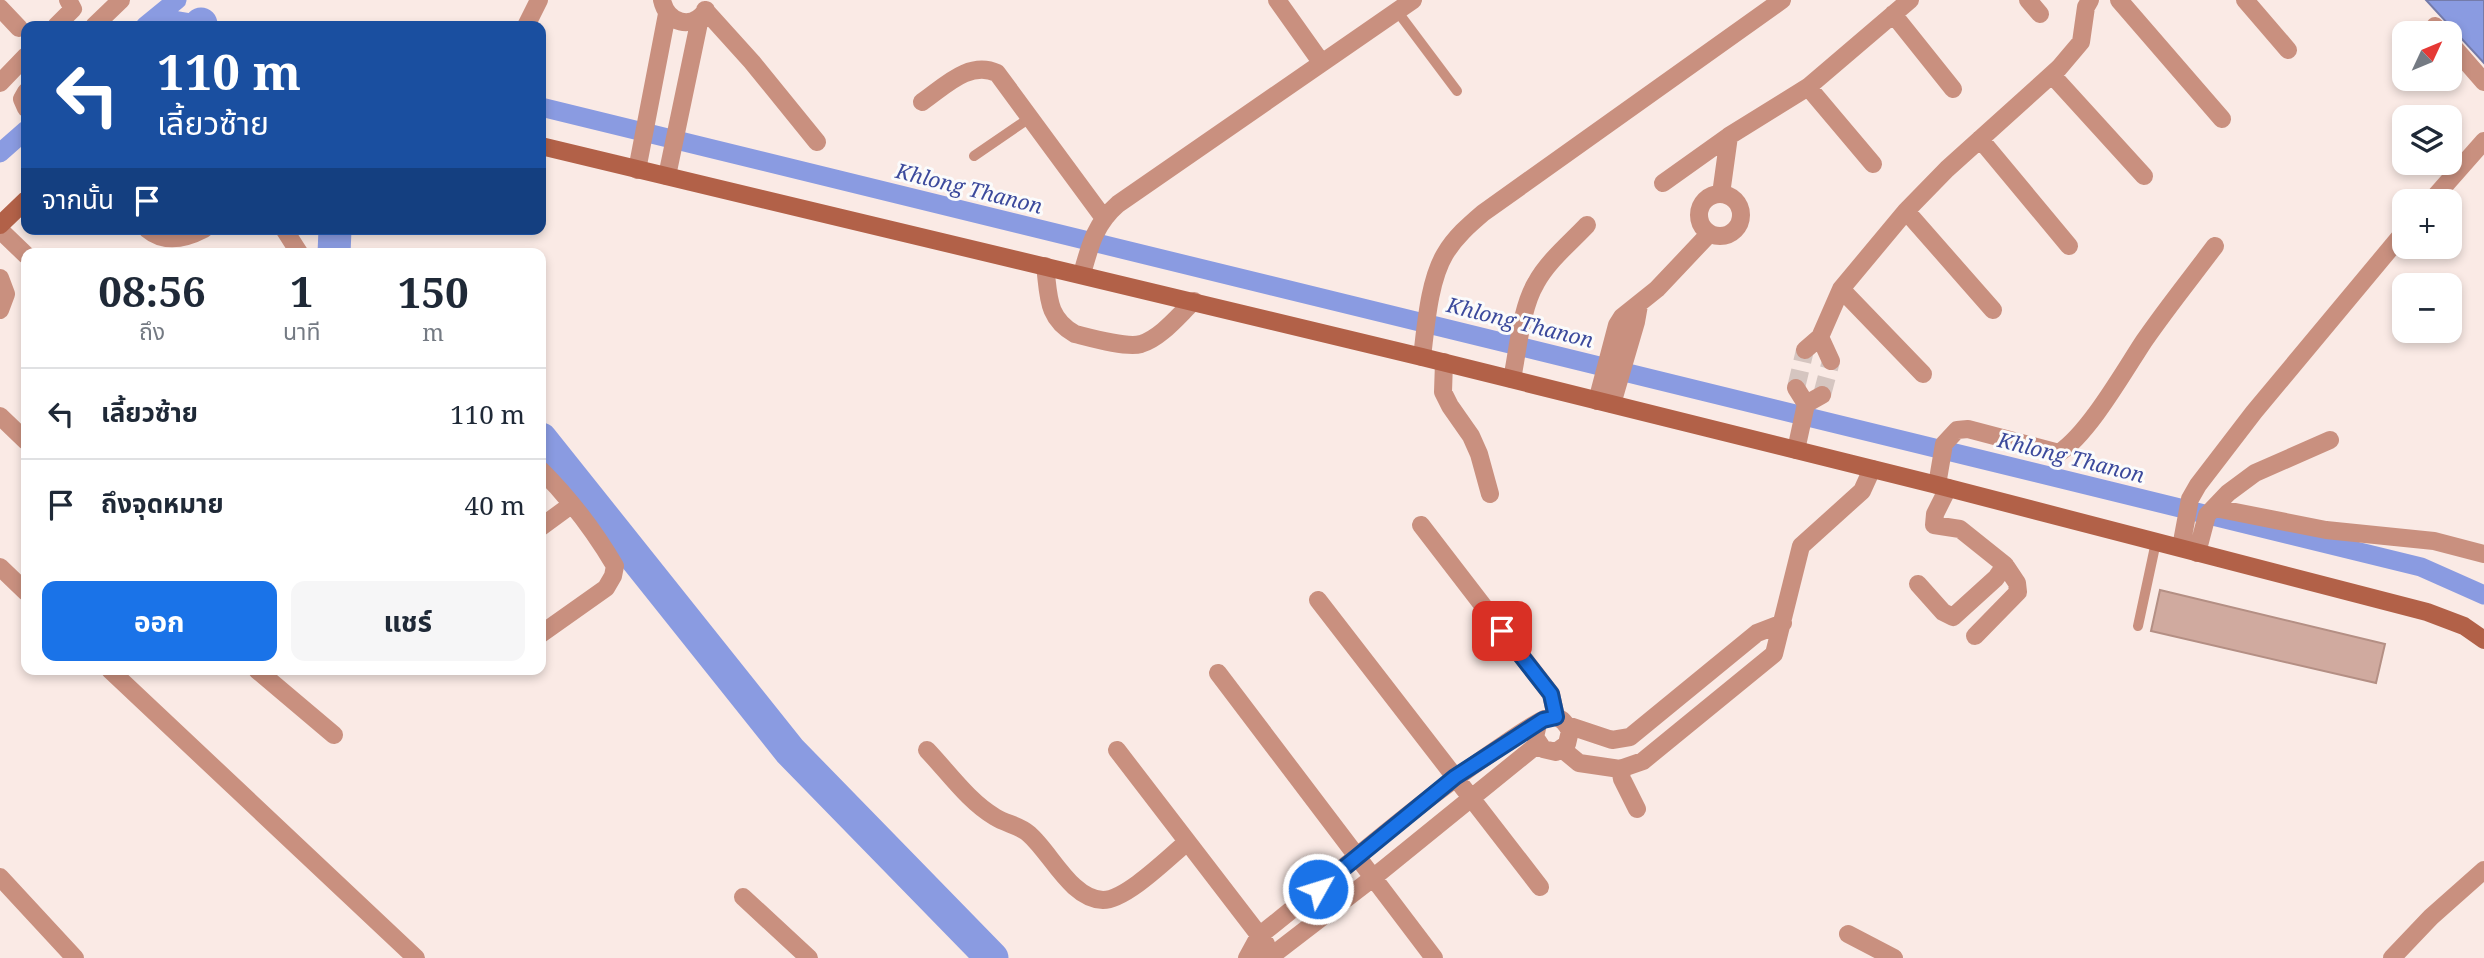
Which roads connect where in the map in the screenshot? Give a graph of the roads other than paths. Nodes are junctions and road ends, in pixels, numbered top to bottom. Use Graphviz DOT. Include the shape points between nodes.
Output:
graph roads {
  1 [pos="68,0"];
  2 [pos="121,0"];
  3 [pos="538,0"];
  4 [pos="1277,0"];
  5 [pos="1413,0"];
  6 [pos="1782,0"];
  7 [pos="1910,0"];
  8 [pos="2028,0"];
  9 [pos="2090,0"];
  10 [pos="2119,0"];
  11 [pos="2245,0"];
  12 [pos="664,7"];
  13 [pos="0,8"];
  14 [pos="704,10"];
  15 [pos="1397,12"];
  16 [pos="1893,14"];
  17 [pos="2040,14"];
  18 [pos="61,21"];
  19 [pos="99,21"];
  20 [pos="528,21"];
  21 [pos="19,29"];
  22 [pos="2288,50"];
  23 [pos="2462,57"];
  24 [pos="21,61"];
  25 [pos="1321,62"];
  26 [pos="2052,75"];
  27 [pos="655,80"];
  28 [pos="2484,82"];
  29 [pos="0,83"];
  30 [pos="687,87"];
  31 [pos="1808,87"];
  32 [pos="1953,89"];
  33 [pos="1457,91"];
  34 [pos="922,102"];
  35 [pos="1031,117"];
  36 [pos="2222,119"];
  37 [pos="1730,136"];
  38 [pos="1980,139"];
  39 [pos="2484,141"];
  40 [pos="817,142"];
  41 [pos="546,147"];
  42 [pos="974,156"];
  43 [pos="639,162"];
  44 [pos="1873,164"];
  45 [pos="669,167"];
  46 [pos="2144,176"];
  47 [pos="1663,183"];
  48 [pos="2442,189"];
  49 [pos="1721,194"];
  50 [pos="21,205"];
  51 [pos="1906,211"];
  52 [pos="1100,221"];
  53 [pos="0,225"];
  54 [pos="1587,225"];
  55 [pos="0,230"];
  56 [pos="1709,234"];
  57 [pos="159,235"];
  58 [pos="193,235"];
  59 [pos="2069,246"];
  60 [pos="2215,246"];
  61 [pos="2392,246"];
  62 [pos="21,251"];
  63 [pos="1045,266"];
  64 [pos="1084,268"];
  65 [pos="0,278"];
  66 [pos="1841,289"];
  67 [pos="1194,301"];
  68 [pos="0,310"];
  69 [pos="1993,310"];
  70 [pos="1820,337"];
  71 [pos="1423,350"];
  72 [pos="1805,350"];
  73 [pos="1831,361"];
  74 [pos="1444,362"];
  75 [pos="1513,374"];
  76 [pos="1923,374"];
  77 [pos="1796,388"];
  78 [pos="1606,395"];
  79 [pos="0,416"];
  80 [pos="21,436"];
  81 [pos="2330,440"];
  82 [pos="1798,444"];
  83 [pos="1872,469"];
  84 [pos="546,475"];
  85 [pos="1942,482"];
  86 [pos="1490,494"];
  87 [pos="571,505"];
  88 [pos="2211,511"];
  89 [pos="546,523"];
  90 [pos="1421,525"];
  91 [pos="2156,542"];
  92 [pos="2190,545"];
  93 [pos="2484,554"];
  94 [pos="2005,565"];
  95 [pos="0,567"];
  96 [pos="1918,584"];
  97 [pos="21,587"];
  98 [pos="1318,600"];
  99 [pos="1783,623"];
  100 [pos="2138,626"];
  101 [pos="546,630"];
  102 [pos="1976,636"];
  103 [pos="2484,640"];
  104 [pos="1218,673"];
  105 [pos="115,675"];
  106 [pos="263,675"];
  107 [pos="1561,721"];
  108 [pos="1538,724"];
  109 [pos="334,735"];
  110 [pos="1538,744"];
  111 [pos="1562,749"];
  112 [pos="927,750"];
  113 [pos="1117,750"];
  114 [pos="1620,769"];
  115 [pos="1455,777"];
  116 [pos="1471,800"];
  117 [pos="1637,808"];
  118 [pos="1186,843"];
  119 [pos="1358,858"];
  120 [pos="2484,870"];
  121 [pos="0,877"];
  122 [pos="1374,877"];
  123 [pos="1540,887"];
  124 [pos="743,897"];
  125 [pos="1848,934"];
  126 [pos="1259,936"];
  127 [pos="1275,956"];
  128 [pos="75,958"];
  129 [pos="416,958"];
  130 [pos="809,958"];
  131 [pos="1250,958"];
  132 [pos="1434,958"];
  133 [pos="1894,958"];
  134 [pos="2392,958"];
  1 -- 18 [label="street" via="73,9"];
  2 -- 19 [label="street"];
  3 -- 20 [label="street"];
  4 -- 25 [label="street"];
  5 -- 15 [label="street"];
  6 -- 71 [label="street" via="1462,231 1444,255"];
  7 -- 16 [label="street"];
  8 -- 17 [label="street"];
  9 -- 26 [label="street" via="2081,42"];
  10 -- 36 [label="street"];
  11 -- 22 [label="street"];
  12 -- 14 [label="street" via="684,23"];
  12 -- 27 [label="street"];
  13 -- 21 [label="street"];
  14 -- 30 [label="street"];
  14 -- 40 [label="street"];
  15 -- 25 [label="street"];
  15 -- 33 [label="lane"];
  16 -- 31 [label="street"];
  16 -- 32 [label="street"];
  23 -- 28 [label="street"];
  24 -- 29 [label="street"];
  25 -- 52 [label="street"];
  26 -- 38 [label="street"];
  26 -- 46 [label="street"];
  27 -- 30 [label="street"];
  27 -- 43 [label="street"];
  30 -- 45 [label="street"];
  31 -- 37 [label="street"];
  31 -- 44 [label="street"];
  34 -- 35 [label="street" via="965,73 986,68 997,74"];
  35 -- 42 [label="lane"];
  35 -- 52 [label="street"];
  37 -- 47 [label="street"];
  37 -- 49 [label="street"];
  38 -- 51 [label="street"];
  38 -- 59 [label="street"];
  39 -- 48 [label="street"];
  41 -- 43 [label="street"];
  43 -- 45 [label="street"];
  45 -- 63 [label="street"];
  49 -- 56 [label="street" via="1704,200 1699,208 1698,218"];
  49 -- 56 [label="street" via="1737,203 1740,222 1727,235"];
  50 -- 53 [label="street"];
  51 -- 66 [label="street"];
  51 -- 69 [label="street"];
  52 -- 64 [label="street"];
  54 -- 75 [label="street" via="1536,282"];
  55 -- 62 [label="street"];
  56 -- 78 [label="street" via="1639,305 1619,348"];
  57 -- 58 [label="street" via="172,239"];
  60 -- 85 [label="street" via="2068,447 2059,453 1968,429 1956,430 1944,444"];
  61 -- 92 [label="street" via="2198,485 2190,499"];
  63 -- 64 [label="street"];
  63 -- 67 [label="street" via="1051,312 1068,330 1086,336 1144,343"];
  64 -- 67 [label="street"];
  65 -- 68 [label="street" via="6,294"];
  66 -- 70 [label="street"];
  66 -- 76 [label="street"];
  67 -- 71 [label="street"];
  70 -- 72 [label="street"];
  70 -- 73 [label="street"];
  71 -- 74 [label="street"];
  74 -- 75 [label="street"];
  74 -- 86 [label="street" via="1443,392 1471,436"];
  75 -- 78 [label="street"];
  77 -- 82 [label="street" via="1811,403"];
  78 -- 82 [label="street"];
  79 -- 80 [label="street"];
  81 -- 88 [label="street" via="2255,473"];
  82 -- 83 [label="street"];
  83 -- 85 [label="street"];
  83 -- 99 [label="street" via="1862,491 1801,547"];
  84 -- 87 [label="street"];
  85 -- 91 [label="street"];
  85 -- 94 [label="street" via="1934,525 1959,529"];
  87 -- 89 [label="street"];
  87 -- 101 [label="street" via="615,566 606,588"];
  88 -- 92 [label="street"];
  88 -- 93 [label="street" via="2434,541"];
  90 -- 107 [label="street" via="1551,694"];
  91 -- 92 [label="street"];
  91 -- 100 [label="lane"];
  92 -- 103 [label="street" via="2427,612"];
  94 -- 96 [label="street" via="1952,617"];
  94 -- 102 [label="street" via="2018,592"];
  95 -- 97 [label="street"];
  98 -- 115 [label="street"];
  99 -- 107 [label="street" via="1757,632 1630,737 1612,740"];
  99 -- 114 [label="street" via="1774,654 1643,761"];
  104 -- 119 [label="street"];
  105 -- 129 [label="street"];
  106 -- 109 [label="street"];
  107 -- 108 [label="street" via="1549,717"];
  107 -- 111 [label="street" via="1570,737"];
  108 -- 110 [label="street"];
  108 -- 115 [label="street"];
  110 -- 111 [label="street" via="1549,751"];
  110 -- 116 [label="street"];
  111 -- 114 [label="street" via="1579,763"];
  112 -- 118 [label="street" via="978,804 1030,834 1077,890 1094,899 1124,893"];
  113 -- 118 [label="street"];
  114 -- 117 [label="street"];
  115 -- 116 [label="street"];
  115 -- 119 [label="street"];
  116 -- 122 [label="street"];
  116 -- 123 [label="street"];
  118 -- 126 [label="street"];
  119 -- 122 [label="street"];
  119 -- 126 [label="street"];
  120 -- 134 [label="street"];
  121 -- 128 [label="street"];
  122 -- 127 [label="street"];
  122 -- 132 [label="street"];
  124 -- 130 [label="street"];
  125 -- 133 [label="street"];
  126 -- 127 [label="street"];
  126 -- 131 [label="street"];
  127 -- 131 [label="street"];
}
